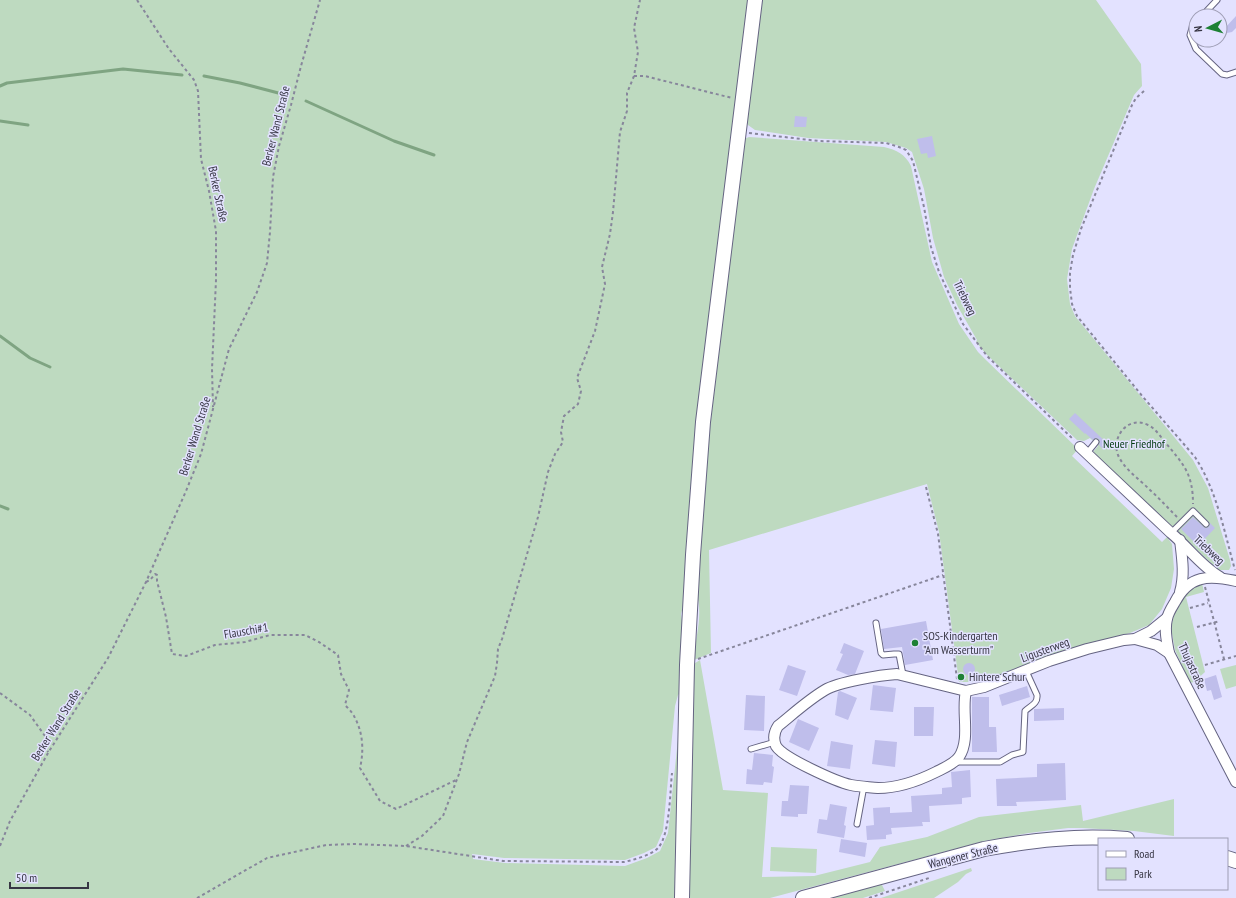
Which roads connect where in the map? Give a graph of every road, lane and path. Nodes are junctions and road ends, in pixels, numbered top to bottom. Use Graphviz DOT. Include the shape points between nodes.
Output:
graph roads {
  1 [pos="138,0"];
  2 [pos="320,0"];
  3 [pos="640,0"];
  4 [pos="755,0"];
  5 [pos="1217,0"];
  6 [pos="1210,8"];
  7 [pos="1196,48"];
  8 [pos="1236,72"];
  9 [pos="634,76"];
  10 [pos="1144,91"];
  11 [pos="743,101"];
  12 [pos="739,131"];
  13 [pos="213,410"];
  14 [pos="1096,442"];
  15 [pos="1116,447"];
  16 [pos="1086,449"];
  17 [pos="926,487"];
  18 [pos="1193,511"];
  19 [pos="1182,522"];
  20 [pos="1206,524"];
  21 [pos="1171,533"];
  22 [pos="1180,540"];
  23 [pos="943,575"];
  24 [pos="1236,575"];
  25 [pos="1220,577"];
  26 [pos="1202,578"];
  27 [pos="1236,581"];
  28 [pos="146,582"];
  29 [pos="1180,592"];
  30 [pos="1209,603"];
  31 [pos="1190,608"];
  32 [pos="1167,618"];
  33 [pos="1220,621"];
  34 [pos="876,623"];
  35 [pos="1214,623"];
  36 [pos="1197,627"];
  37 [pos="1135,638"];
  38 [pos="1169,653"];
  39 [pos="1236,656"];
  40 [pos="1224,659"];
  41 [pos="1205,664"];
  42 [pos="687,665"];
  43 [pos="1026,671"];
  44 [pos="903,675"];
  45 [pos="962,690"];
  46 [pos="0,693"];
  47 [pos="775,742"];
  48 [pos="750,749"];
  49 [pos="48,753"];
  50 [pos="954,762"];
  51 [pos="672,767"];
  52 [pos="456,780"];
  53 [pos="1236,782"];
  54 [pos="864,786"];
  55 [pos="857,824"];
  56 [pos="1102,838"];
  57 [pos="0,846"];
  58 [pos="406,846"];
  59 [pos="197,898"];
  60 [pos="682,898"];
  61 [pos="803,898"];
  1 -- 13 [label="path, Berker Straße" via="169,49 194,80 198,91 201,159 216,231"];
  2 -- 13 [label="path, Berker Wand Straße" via="279,146 273,177 267,263 257,292 229,349"];
  3 -- 9 [label="path" via="634,28 638,52"];
  4 -- 11 [label="main road"];
  5 -- 6 [label="lane"];
  7 -- 8 [label="lane" via="1222,74 1227,76"];
  9 -- 11 [label="path" via="645,76"];
  9 -- 52 [label="path" via="627,93 628,111 620,132 613,212 602,267 605,284 595,330 577,378 582,391 578,404 564,416 560,432 563,442 548,472 524,567 498,649 495,676 467,742"];
  10 -- 24 [label="path" via="1132,105 1081,229 1070,274 1072,304 1077,316 1201,466 1216,501"];
  11 -- 12 [label="main road"];
  12 -- 16 [label="path, Triebweg" via="819,141 886,144 906,150 913,161 931,247 939,272 963,324 987,356"];
  12 -- 42 [label="main road" via="703,422"];
  13 -- 28 [label="path, Berker Wand Straße" via="201,454"];
  14 -- 16 [label="lane"];
  15 -- 16 [label="path"];
  15 -- 18 [label="path" via="1120,432 1134,422 1148,425 1156,431 1189,475 1193,492"];
  15 -- 19 [label="path" via="1123,462"];
  16 -- 21 [label="street, Triebweg"];
  17 -- 23 [label="path" via="938,534"];
  18 -- 19 [label="lane"];
  18 -- 20 [label="lane"];
  19 -- 21 [label="lane"];
  21 -- 22 [label="street, Triebweg"];
  22 -- 25 [label="street, Triebweg" via="1210,571"];
  22 -- 29 [label="street, Triebweg"];
  23 -- 42 [label="path" via="698,659"];
  23 -- 45 [label="path"];
  25 -- 26 [label="street, Thujastraße"];
  25 -- 27 [label="street, Thujastraße"];
  26 -- 29 [label="street, Thujastraße"];
  26 -- 30 [label="path"];
  28 -- 49 [label="path, Berker Wand Straße" via="108,658"];
  28 -- 52 [label="path, Flauschi#1" via="157,575 172,654 186,656 215,645 245,642 270,635 305,635 338,655 341,674 350,690 346,705 355,717 361,737 364,753 360,768 380,801 396,809"];
  29 -- 32 [label="street, Thujastraße"];
  30 -- 31 [label="path"];
  30 -- 35 [label="path"];
  32 -- 37 [label="street, Ligusterweg" via="1151,631"];
  32 -- 38 [label="street, Thujastraße"];
  33 -- 35 [label="path"];
  34 -- 44 [label="lane" via="881,653 899,654"];
  35 -- 36 [label="path"];
  35 -- 40 [label="path"];
  37 -- 38 [label="street, Ligusterweg" via="1157,645"];
  37 -- 43 [label="street, Ligusterweg" via="1087,649"];
  38 -- 53 [label="street, Thujastraße"];
  39 -- 40 [label="path"];
  40 -- 41 [label="path"];
  42 -- 60 [label="main road"];
  43 -- 45 [label="street, Ligusterweg" via="984,687"];
  43 -- 50 [label="lane" via="1038,700 1025,712 1023,752 1000,762"];
  44 -- 45 [label="street"];
  44 -- 47 [label="street" via="887,675 826,689 778,726 775,730"];
  45 -- 50 [label="street" via="965,696 966,718 964,744 961,754"];
  46 -- 49 [label="path" via="30,716 45,736"];
  47 -- 48 [label="lane"];
  47 -- 54 [label="street" via="780,751 824,774 851,785"];
  49 -- 57 [label="path, Berker Wand Straße" via="10,821"];
  50 -- 54 [label="street" via="906,785 878,788"];
  51 -- 58 [label="path" via="666,831 658,848 635,859 624,862 503,861"];
  52 -- 58 [label="path" via="443,816 422,836"];
  54 -- 55 [label="lane"];
  56 -- 61 [label="main road, Wangener Straße" via="1042,839 984,849"];
  58 -- 59 [label="path" via="326,845 267,858"];
}
